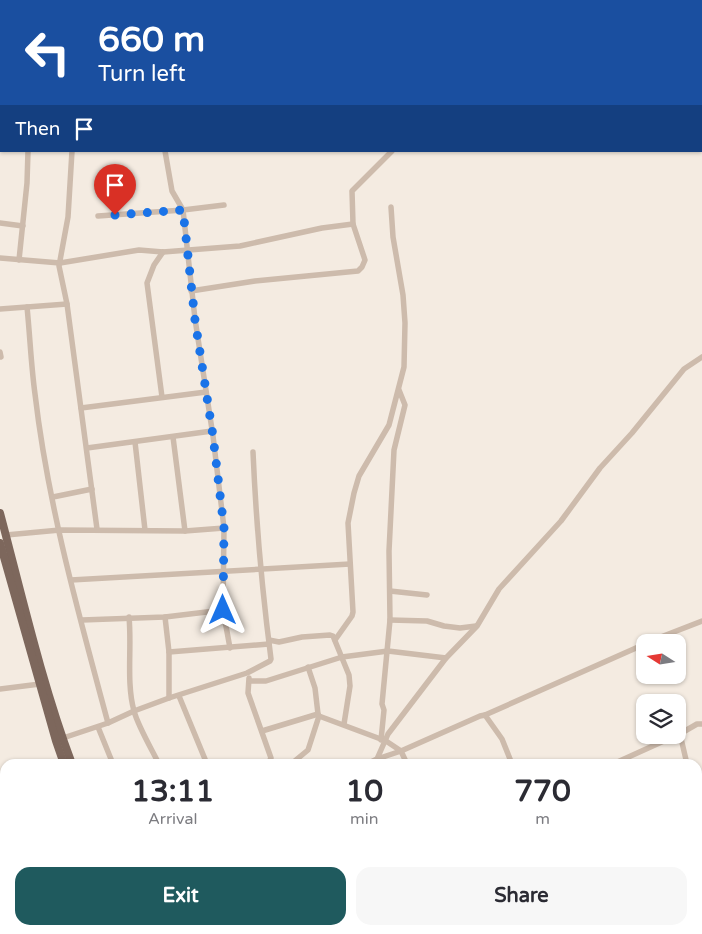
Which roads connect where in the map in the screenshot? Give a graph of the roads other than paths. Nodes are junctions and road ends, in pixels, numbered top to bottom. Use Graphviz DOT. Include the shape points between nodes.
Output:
graph roads {
  1 [pos="28,152"];
  2 [pos="72,152"];
  3 [pos="165,152"];
  4 [pos="391,152"];
  5 [pos="224,205"];
  6 [pos="391,208"];
  7 [pos="183,210"];
  8 [pos="98,216"];
  9 [pos="0,223"];
  10 [pos="353,224"];
  11 [pos="23,226"];
  12 [pos="188,249"];
  13 [pos="164,252"];
  14 [pos="0,258"];
  15 [pos="19,260"];
  16 [pos="60,264"];
  17 [pos="191,291"];
  18 [pos="67,304"];
  19 [pos="27,307"];
  20 [pos="0,309"];
  21 [pos="0,352"];
  22 [pos="1,357"];
  23 [pos="702,357"];
  24 [pos="399,390"];
  25 [pos="206,392"];
  26 [pos="162,398"];
  27 [pos="81,408"];
  28 [pos="212,431"];
  29 [pos="173,436"];
  30 [pos="135,442"];
  31 [pos="87,448"];
  32 [pos="254,452"];
  33 [pos="92,489"];
  34 [pos="52,497"];
  35 [pos="0,513"];
  36 [pos="224,528"];
  37 [pos="97,529"];
  38 [pos="60,530"];
  39 [pos="145,530"];
  40 [pos="185,531"];
  41 [pos="6,535"];
  42 [pos="0,543"];
  43 [pos="350,564"];
  44 [pos="262,569"];
  45 [pos="223,570"];
  46 [pos="70,580"];
  47 [pos="390,591"];
  48 [pos="427,595"];
  49 [pos="223,610"];
  50 [pos="129,617"];
  51 [pos="165,617"];
  52 [pos="82,620"];
  53 [pos="390,620"];
  54 [pos="702,621"];
  55 [pos="477,626"];
  56 [pos="670,634"];
  57 [pos="335,640"];
  58 [pos="279,642"];
  59 [pos="269,645"];
  60 [pos="230,648"];
  61 [pos="636,648"];
  62 [pos="388,651"];
  63 [pos="169,652"];
  64 [pos="342,657"];
  65 [pos="446,658"];
  66 [pos="308,668"];
  67 [pos="247,673"];
  68 [pos="250,681"];
  69 [pos="40,684"];
  70 [pos="0,689"];
  71 [pos="46,692"];
  72 [pos="179,696"];
  73 [pos="169,698"];
  74 [pos="134,711"];
  75 [pos="319,715"];
  76 [pos="485,715"];
  77 [pos="108,723"];
  78 [pos="344,724"];
  79 [pos="702,724"];
  80 [pos="98,727"];
  81 [pos="686,730"];
  82 [pos="262,731"];
  83 [pos="63,738"];
  84 [pos="383,741"];
  85 [pos="656,744"];
  86 [pos="681,744"];
  87 [pos="401,751"];
  88 [pos="63,759"];
  89 [pos="70,759"];
  90 [pos="111,759"];
  91 [pos="157,759"];
  92 [pos="205,759"];
  93 [pos="270,759"];
  94 [pos="298,759"];
  95 [pos="377,759"];
  96 [pos="405,759"];
  97 [pos="510,759"];
  98 [pos="624,759"];
  99 [pos="686,759"];
  1 -- 11 [label="street"];
  2 -- 16 [label="street" via="68,217"];
  3 -- 7 [label="street" via="172,191"];
  4 -- 10 [label="street" via="352,191"];
  5 -- 7 [label="street"];
  6 -- 24 [label="street" via="392,237 405,323 404,367"];
  7 -- 8 [label="street"];
  7 -- 12 [label="street"];
  9 -- 11 [label="street"];
  10 -- 12 [label="street" via="240,246"];
  10 -- 17 [label="street" via="365,260 358,271"];
  11 -- 15 [label="street"];
  12 -- 13 [label="street"];
  12 -- 17 [label="street"];
  13 -- 16 [label="street" via="139,250"];
  13 -- 26 [label="street" via="154,265 147,284"];
  14 -- 15 [label="street"];
  15 -- 16 [label="street"];
  16 -- 18 [label="street"];
  17 -- 25 [label="street"];
  18 -- 19 [label="street"];
  18 -- 27 [label="street"];
  19 -- 20 [label="street"];
  19 -- 34 [label="street" via="35,394"];
  21 -- 22 [label="street"];
  23 -- 55 [label="street" via="684,369 600,468 561,521 499,589"];
  24 -- 43 [label="street" via="389,425 359,476 354,493 348,523"];
  24 -- 47 [label="street" via="405,405 394,450"];
  25 -- 26 [label="street"];
  25 -- 28 [label="street"];
  26 -- 27 [label="street"];
  27 -- 31 [label="street"];
  28 -- 29 [label="street"];
  28 -- 36 [label="street"];
  29 -- 30 [label="street"];
  29 -- 40 [label="street"];
  30 -- 31 [label="street"];
  30 -- 39 [label="street"];
  31 -- 33 [label="street"];
  32 -- 44 [label="street"];
  33 -- 34 [label="street"];
  33 -- 37 [label="street"];
  34 -- 38 [label="street"];
  35 -- 41 [label="main road"];
  36 -- 40 [label="street"];
  36 -- 45 [label="street"];
  37 -- 38 [label="street"];
  37 -- 39 [label="street"];
  38 -- 41 [label="street"];
  38 -- 46 [label="street"];
  39 -- 40 [label="street"];
  41 -- 71 [label="main road"];
  42 -- 69 [label="main road"];
  43 -- 44 [label="street"];
  43 -- 57 [label="street" via="353,612"];
  44 -- 45 [label="street"];
  44 -- 59 [label="street"];
  45 -- 46 [label="street"];
  45 -- 49 [label="street"];
  46 -- 52 [label="street"];
  47 -- 48 [label="street"];
  47 -- 53 [label="street"];
  49 -- 51 [label="street"];
  49 -- 60 [label="street"];
  50 -- 51 [label="street"];
  50 -- 52 [label="street"];
  50 -- 74 [label="street"];
  51 -- 63 [label="street"];
  52 -- 77 [label="street"];
  53 -- 55 [label="street" via="427,621 460,628"];
  53 -- 62 [label="street"];
  54 -- 56 [label="street"];
  55 -- 65 [label="street"];
  57 -- 58 [label="street" via="330,635"];
  57 -- 64 [label="street"];
  58 -- 59 [label="street"];
  58 -- 59 [label="street"];
  59 -- 60 [label="street"];
  59 -- 67 [label="street" via="270,661"];
  60 -- 63 [label="street"];
  61 -- 76 [label="street"];
  62 -- 64 [label="street"];
  62 -- 65 [label="street"];
  62 -- 84 [label="street" via="382,704"];
  63 -- 73 [label="street"];
  64 -- 66 [label="street"];
  64 -- 78 [label="street" via="350,686"];
  65 -- 84 [label="street"];
  66 -- 68 [label="street" via="266,681"];
  66 -- 75 [label="street"];
  67 -- 68 [label="street"];
  67 -- 72 [label="street"];
  68 -- 82 [label="street" via="248,693"];
  69 -- 70 [label="street"];
  69 -- 71 [label="main road"];
  71 -- 83 [label="main road"];
  71 -- 88 [label="main road"];
  72 -- 73 [label="street"];
  72 -- 92 [label="street"];
  73 -- 74 [label="street"];
  74 -- 77 [label="street"];
  74 -- 91 [label="street"];
  75 -- 78 [label="street"];
  75 -- 82 [label="street"];
  75 -- 94 [label="street" via="308,750"];
  76 -- 87 [label="street"];
  76 -- 97 [label="street" via="502,739"];
  77 -- 80 [label="street"];
  78 -- 84 [label="street"];
  79 -- 81 [label="street"];
  80 -- 83 [label="street"];
  80 -- 90 [label="street"];
  82 -- 93 [label="street"];
  83 -- 89 [label="main road"];
  84 -- 87 [label="street"];
  84 -- 95 [label="street"];
  85 -- 98 [label="street"];
  86 -- 99 [label="street"];
  87 -- 95 [label="street"];
  87 -- 96 [label="street"];
}
